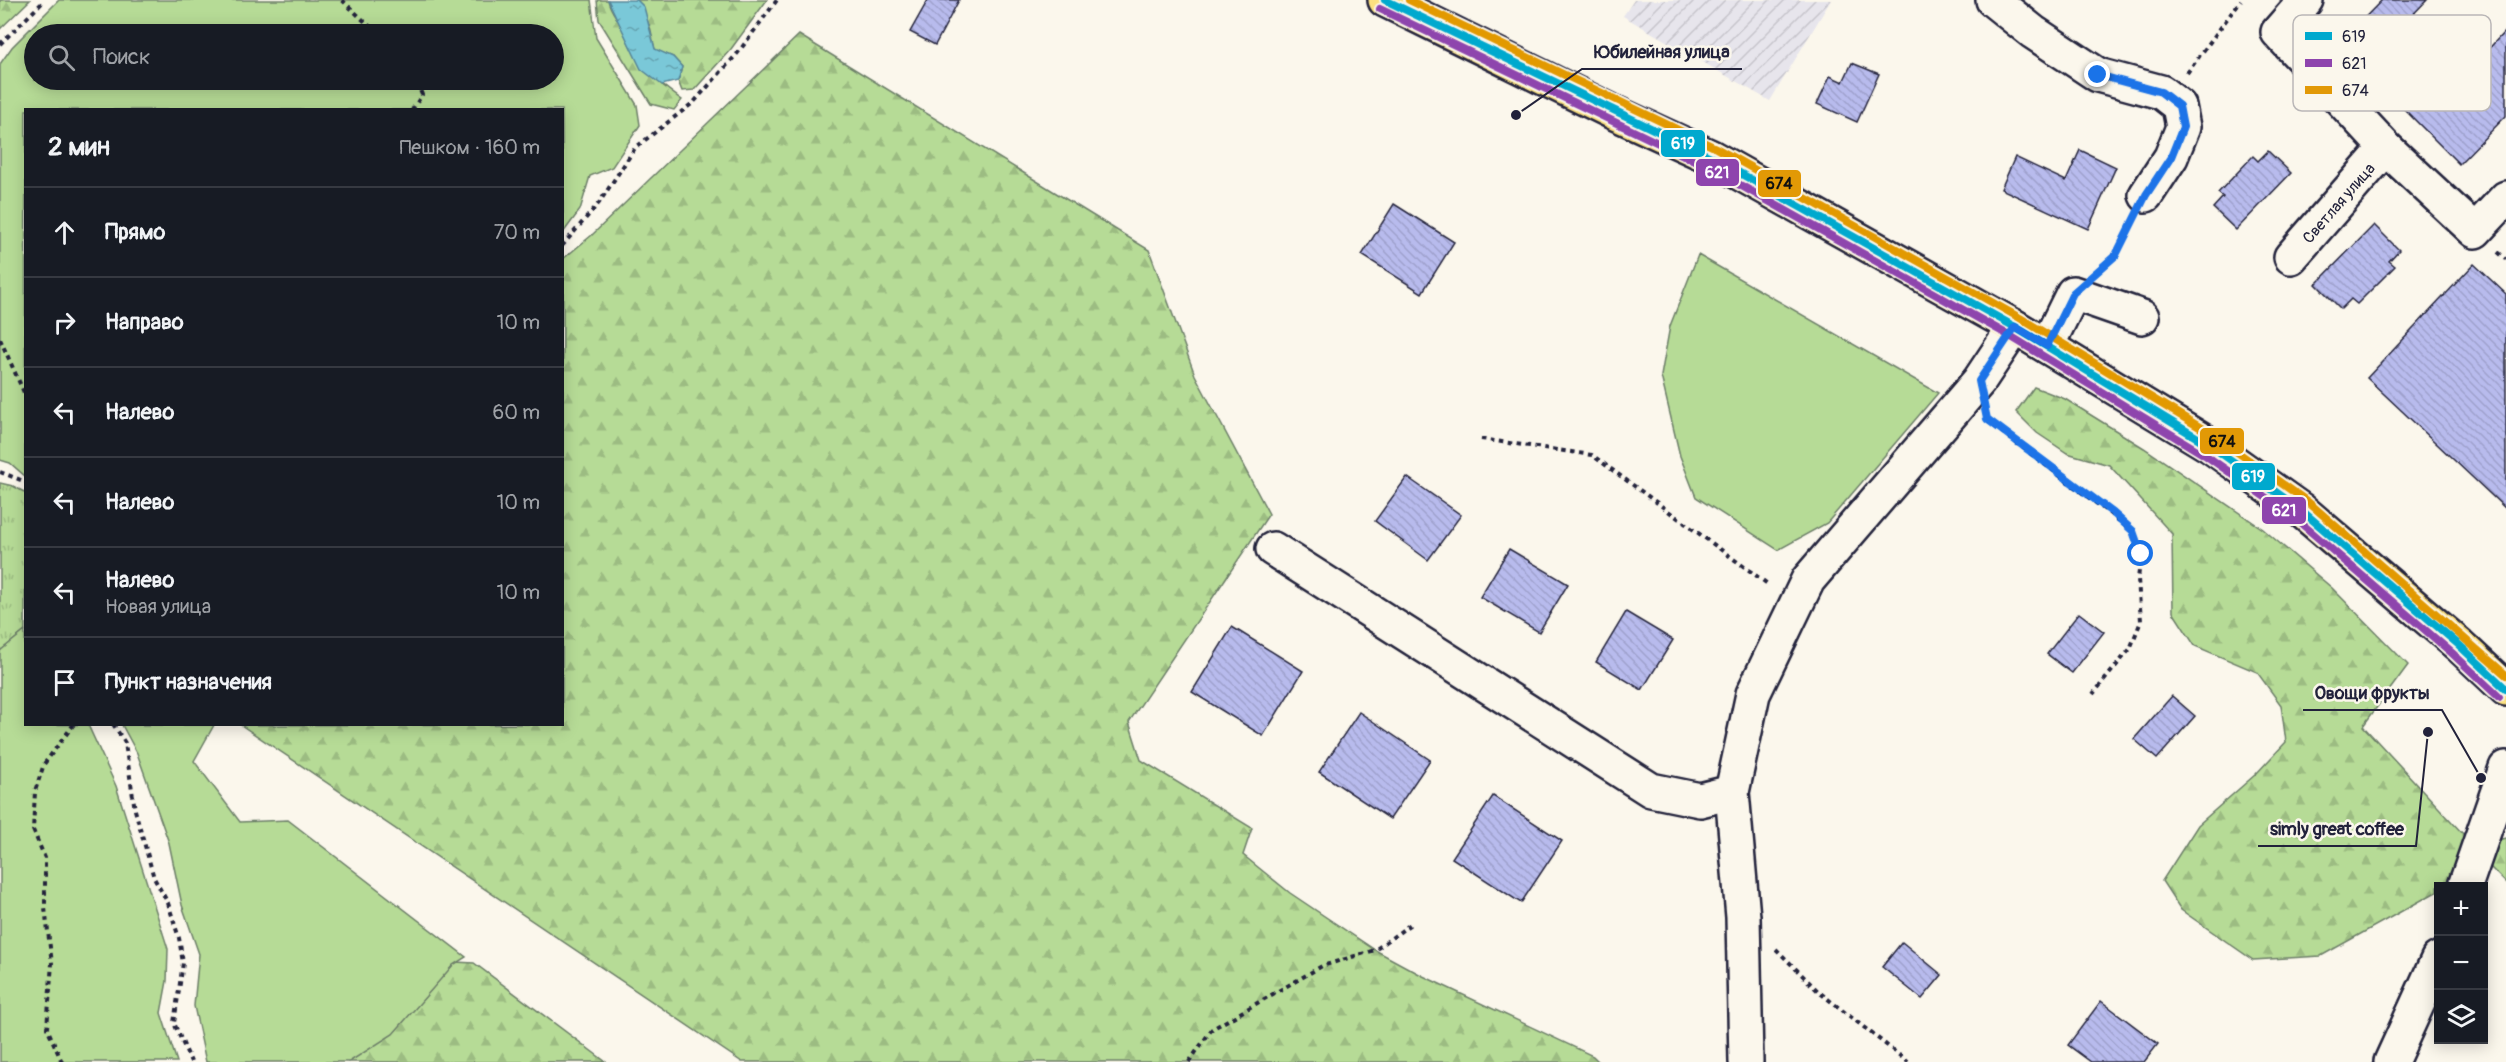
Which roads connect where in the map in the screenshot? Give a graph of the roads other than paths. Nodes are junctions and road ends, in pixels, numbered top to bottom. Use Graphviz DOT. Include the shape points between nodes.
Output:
graph roads {
  1 [pos="1385,0"];
  2 [pos="1993,0"];
  3 [pos="2306,0"];
  4 [pos="2293,48"];
  5 [pos="2352,111"];
  6 [pos="2386,148"];
  7 [pos="2146,195"];
  8 [pos="2506,198"];
  9 [pos="2291,257"];
  10 [pos="2142,317"];
  11 [pos="2015,327"];
  12 [pos="2047,346"];
  13 [pos="1273,549"];
  14 [pos="2506,689"];
  15 [pos="2506,768"];
  16 [pos="1732,792"];
  17 [pos="2466,882"];
  18 [pos="2434,970"];
  19 [pos="1746,1062"];
  20 [pos="2391,1062"];
  1 -- 11 [label="main road" via="1711,157"];
  2 -- 7 [label="street" via="2098,75 2165,95 2179,106 2183,127 2171,157"];
  3 -- 4 [label="street, Светлая улица" via="2278,32"];
  5 -- 6 [label="street, Светлая улица"];
  6 -- 8 [label="street, Светлая улица" via="2448,192 2475,231"];
  6 -- 9 [label="street, Светлая улица"];
  10 -- 12 [label="street" via="2073,293"];
  11 -- 12 [label="main road"];
  11 -- 16 [label="street" via="1979,381 1809,580 1753,694"];
  12 -- 14 [label="main road" via="2211,446 2301,510"];
  13 -- 16 [label="street" via="1651,790 1700,800"];
  15 -- 17 [label="street"];
  16 -- 19 [label="street" via="1743,917"];
  18 -- 20 [label="street"];
}
